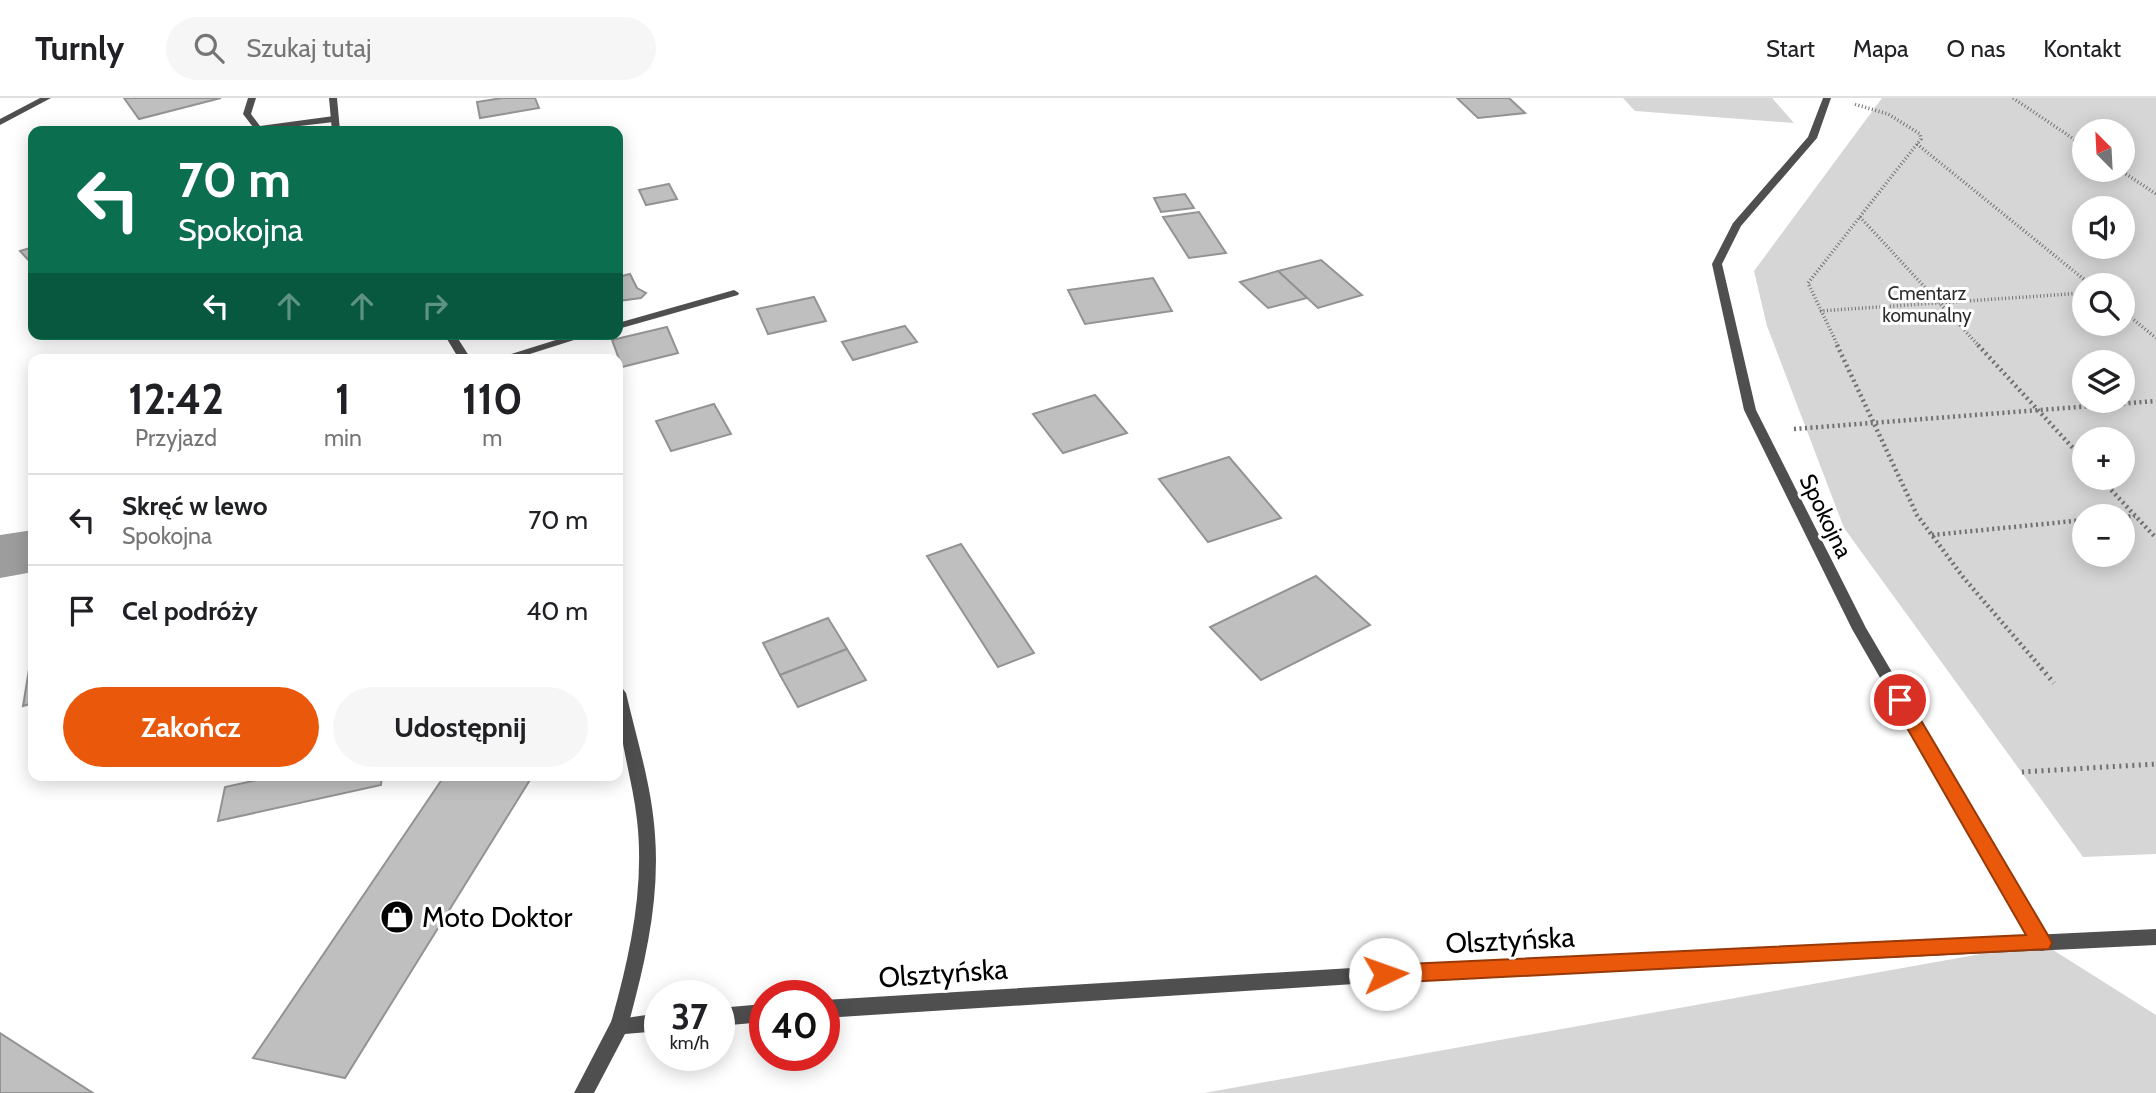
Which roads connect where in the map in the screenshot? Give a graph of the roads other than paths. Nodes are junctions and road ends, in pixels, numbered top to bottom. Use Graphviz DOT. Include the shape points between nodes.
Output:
graph roads {
  1 [pos="47,98"];
  2 [pos="252,98"];
  3 [pos="333,98"];
  4 [pos="1827,98"];
  5 [pos="334,119"];
  6 [pos="0,122"];
  7 [pos="256,126"];
  8 [pos="281,126"];
  9 [pos="335,126"];
  10 [pos="734,293"];
  11 [pos="623,325"];
  12 [pos="567,340"];
  13 [pos="518,354"];
  14 [pos="623,713"];
  15 [pos="2156,937"];
  16 [pos="2042,943"];
  17 [pos="840,1008"];
  18 [pos="644,1024"];
  19 [pos="620,1026"];
  20 [pos="584,1093"];
  1 -- 6 [label="street"];
  2 -- 7 [label="street" via="247,114"];
  3 -- 5 [label="street"];
  4 -- 16 [label="street, Spokojna" via="1812,138 1737,225 1717,264 1749,410 1859,629"];
  5 -- 8 [label="street"];
  5 -- 9 [label="street"];
  10 -- 11 [label="street"];
  12 -- 13 [label="street"];
  14 -- 19 [label="street" via="647,834 648,887 638,959"];
  15 -- 16 [label="street, Olsztyńska"];
  16 -- 17 [label="street, Olsztyńska" via="1385,974"];
  18 -- 19 [label="street"];
  19 -- 20 [label="street"];
}
